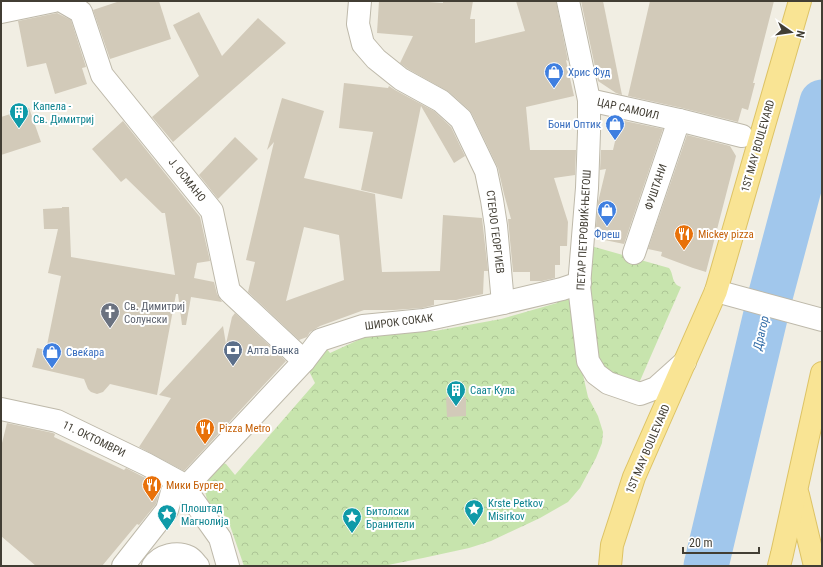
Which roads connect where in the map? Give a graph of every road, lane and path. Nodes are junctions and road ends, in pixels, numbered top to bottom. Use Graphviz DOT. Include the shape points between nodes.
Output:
graph roads {
  1 [pos="54,1"];
  2 [pos="62,1"];
  3 [pos="360,1"];
  4 [pos="568,1"];
  5 [pos="800,1"];
  6 [pos="1,12"];
  7 [pos="589,100"];
  8 [pos="678,120"];
  9 [pos="742,136"];
  10 [pos="634,253"];
  11 [pos="580,283"];
  12 [pos="716,292"];
  13 [pos="503,303"];
  14 [pos="822,320"];
  15 [pos="304,361"];
  16 [pos="685,362"];
  17 [pos="822,373"];
  18 [pos="1,409"];
  19 [pos="180,488"];
  20 [pos="796,491"];
  21 [pos="137,548"];
  22 [pos="201,558"];
  23 [pos="154,565"];
  24 [pos="123,566"];
  25 [pos="228,566"];
  26 [pos="610,566"];
  27 [pos="779,566"];
  28 [pos="815,566"];
  1 -- 6 [label="street"];
  2 -- 15 [label="street, Ј. ОСМАНО" via="81,12 102,75 212,211 229,291"];
  3 -- 13 [label="street, СТЕРЈО ГЕОРГИЕВ" via="358,24 362,44 401,79 441,101 461,119 486,171 496,226"];
  4 -- 7 [label="street, ЦАР САМОИЛ"];
  5 -- 12 [label="main road, 1ST MAY BOULEVARD"];
  7 -- 8 [label="street, ЦАР САМОИЛ"];
  7 -- 11 [label="street, ПЕТАР ПЕТРОВИЌ-ЊЕГОШ" via="587,188"];
  8 -- 9 [label="street, ЦАР САМОИЛ"];
  8 -- 10 [label="street, ФУШТАНИ"];
  11 -- 13 [label="street, ШИРОК СОКАК"];
  11 -- 16 [label="street, ПЕТАР ПЕТРОВИЌ-ЊЕГОШ" via="588,361 596,374 608,383 640,394 656,388"];
  12 -- 14 [label="street"];
  12 -- 16 [label="main road, 1ST MAY BOULEVARD"];
  13 -- 15 [label="street, ШИРОК СОКАК" via="424,320 363,326 320,340"];
  15 -- 19 [label="street, ШИРОК СОКАК"];
  16 -- 26 [label="main road, 1ST MAY BOULEVARD" via="634,477 612,545"];
  17 -- 20 [label="main road"];
  18 -- 19 [label="street, 11. ОКТОМВРИ" via="57,421 146,464"];
  19 -- 21 [label="street" via="167,510"];
  19 -- 25 [label="street" via="220,538"];
  20 -- 27 [label="main road"];
  20 -- 28 [label="main road"];
  21 -- 23 [label="street"];
  21 -- 24 [label="street"];
  22 -- 23 [label="street" via="174,554 160,558"];
}
